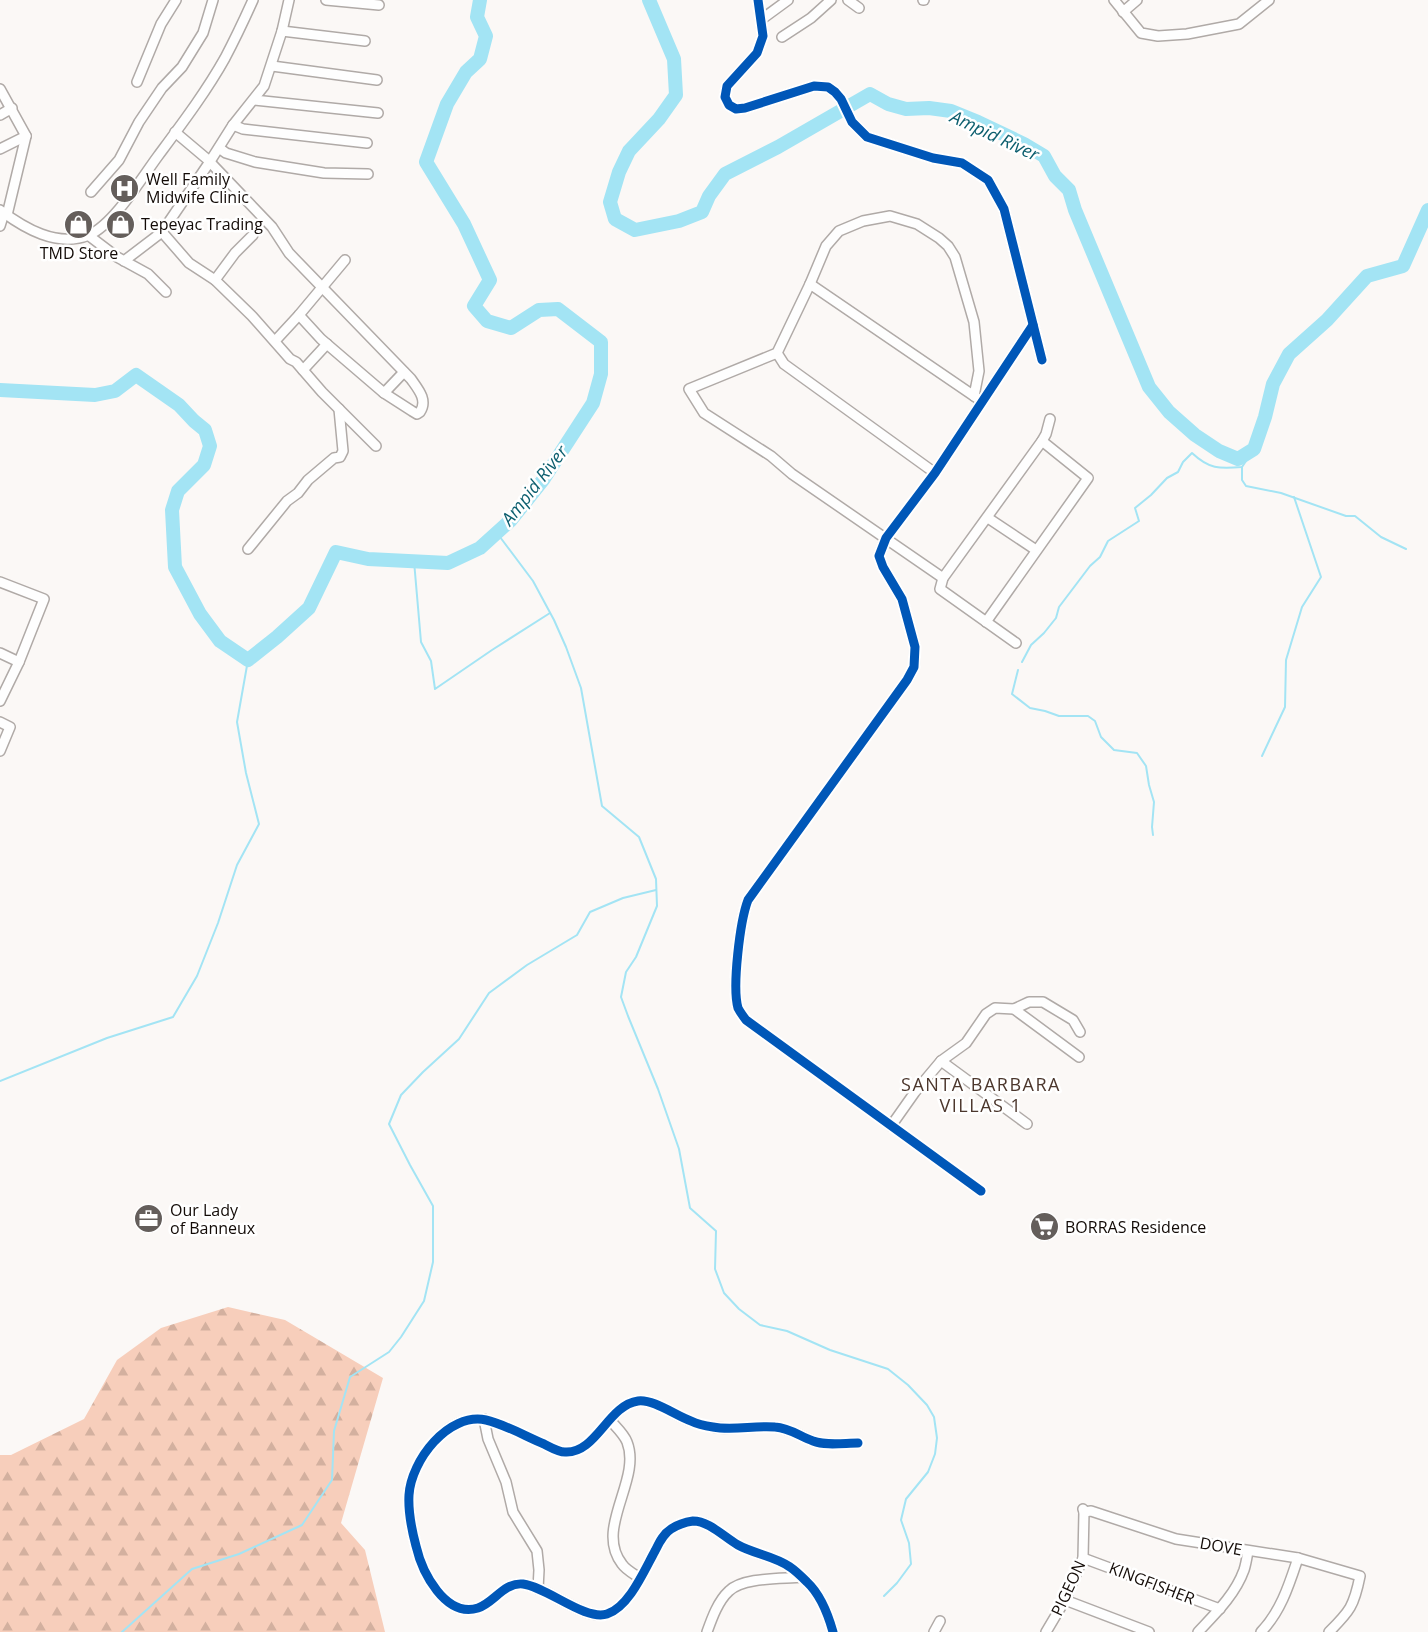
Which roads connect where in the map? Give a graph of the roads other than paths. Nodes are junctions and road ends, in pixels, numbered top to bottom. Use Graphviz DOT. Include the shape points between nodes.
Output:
graph roads {
  1 [pos="176,0"];
  2 [pos="213,0"];
  3 [pos="253,0"];
  4 [pos="289,0"];
  5 [pos="326,0"];
  6 [pos="758,0"];
  7 [pos="788,0"];
  8 [pos="831,0"];
  9 [pos="848,0"];
  10 [pos="1114,0"];
  11 [pos="1137,0"];
  12 [pos="1269,0"];
  13 [pos="379,5"];
  14 [pos="860,8"];
  15 [pos="1123,12"];
  16 [pos="762,19"];
  17 [pos="282,31"];
  18 [pos="782,38"];
  19 [pos="365,41"];
  20 [pos="272,66"];
  21 [pos="377,80"];
  22 [pos="137,82"];
  23 [pos="0,89"];
  24 [pos="254,100"];
  25 [pos="12,108"];
  26 [pos="378,113"];
  27 [pos="0,115"];
  28 [pos="233,125"];
  29 [pos="176,132"];
  30 [pos="26,135"];
  31 [pos="367,143"];
  32 [pos="219,148"];
  33 [pos="0,149"];
  34 [pos="209,163"];
  35 [pos="368,174"];
  36 [pos="91,192"];
  37 [pos="4,212"];
  38 [pos="0,226"];
  39 [pos="162,232"];
  40 [pos="88,235"];
  41 [pos="254,235"];
  42 [pos="345,260"];
  43 [pos="124,261"];
  44 [pos="214,280"];
  45 [pos="810,284"];
  46 [pos="322,288"];
  47 [pos="166,292"];
  48 [pos="299,315"];
  49 [pos="1033,325"];
  50 [pos="275,341"];
  51 [pos="327,344"];
  52 [pos="777,353"];
  53 [pos="1042,360"];
  54 [pos="303,370"];
  55 [pos="404,372"];
  56 [pos="384,393"];
  57 [pos="978,399"];
  58 [pos="339,409"];
  59 [pos="1050,419"];
  60 [pos="1042,441"];
  61 [pos="376,446"];
  62 [pos="935,473"];
  63 [pos="988,518"];
  64 [pos="886,538"];
  65 [pos="248,549"];
  66 [pos="1036,550"];
  67 [pos="943,578"];
  68 [pos="0,582"];
  69 [pos="986,622"];
  70 [pos="1016,643"];
  71 [pos="0,653"];
  72 [pos="18,662"];
  73 [pos="0,701"];
  74 [pos="0,723"];
  75 [pos="0,751"];
  76 [pos="1014,1009"];
  77 [pos="1080,1032"];
  78 [pos="1078,1058"];
  79 [pos="941,1061"];
  80 [pos="1027,1124"];
  81 [pos="891,1126"];
  82 [pos="981,1191"];
  83 [pos="484,1419"];
  84 [pos="610,1420"];
  85 [pos="858,1443"];
  86 [pos="1083,1509"];
  87 [pos="1248,1551"];
  88 [pos="1083,1558"];
  89 [pos="1298,1558"];
  90 [pos="802,1577"];
  91 [pos="640,1578"];
  92 [pos="538,1589"];
  93 [pos="1065,1600"];
  94 [pos="1220,1609"];
  95 [pos="940,1621"];
  96 [pos="707,1632"];
  97 [pos="833,1632"];
  98 [pos="934,1632"];
  99 [pos="1046,1632"];
  100 [pos="1149,1632"];
  101 [pos="1198,1632"];
  102 [pos="1261,1632"];
  103 [pos="1329,1632"];
  1 -- 22 [label="street" via="161,24"];
  2 -- 36 [label="street" via="203,33 182,67 162,88 138,122 119,160"];
  3 -- 29 [label="street" via="224,60"];
  4 -- 17 [label="street"];
  5 -- 13 [label="street"];
  6 -- 16 [label="street"];
  7 -- 16 [label="street"];
  8 -- 18 [label="street"];
  9 -- 14 [label="street"];
  10 -- 15 [label="street"];
  11 -- 15 [label="street"];
  12 -- 15 [label="street" via="1239,24 1187,34 1141,33"];
  16 -- 49 [label="street" via="763,36 757,53 728,86 725,97 729,105 745,108 814,86 828,87 867,137 962,163 988,180 1004,209"];
  17 -- 19 [label="street"];
  17 -- 20 [label="street"];
  20 -- 21 [label="street"];
  20 -- 24 [label="street"];
  23 -- 25 [label="street"];
  24 -- 26 [label="street"];
  24 -- 28 [label="street"];
  25 -- 27 [label="street"];
  25 -- 30 [label="street"];
  28 -- 31 [label="street"];
  28 -- 32 [label="street"];
  29 -- 34 [label="street"];
  29 -- 40 [label="street" via="106,223"];
  30 -- 33 [label="street"];
  30 -- 37 [label="street"];
  32 -- 34 [label="street"];
  32 -- 35 [label="street" via="255,162 324,173"];
  34 -- 39 [label="street"];
  34 -- 46 [label="street" via="272,227 289,253"];
  37 -- 38 [label="street"];
  37 -- 40 [label="street" via="34,231 56,238"];
  39 -- 43 [label="street"];
  39 -- 44 [label="street" via="189,263"];
  40 -- 43 [label="street"];
  41 -- 44 [label="street"];
  42 -- 46 [label="street"];
  43 -- 47 [label="street" via="148,274"];
  44 -- 50 [label="street"];
  45 -- 52 [label="street"];
  45 -- 57 [label="street"];
  45 -- 57 [label="street" via="826,246 839,231 863,221 890,216 917,224 939,238 955,257 974,322"];
  46 -- 48 [label="street"];
  46 -- 55 [label="street"];
  48 -- 50 [label="street"];
  48 -- 51 [label="street"];
  49 -- 53 [label="street"];
  49 -- 57 [label="street"];
  50 -- 54 [label="street"];
  51 -- 54 [label="street"];
  51 -- 56 [label="street"];
  52 -- 62 [label="street" via="784,364"];
  52 -- 64 [label="street" via="689,389 704,413"];
  54 -- 58 [label="street"];
  55 -- 56 [label="street"];
  55 -- 56 [label="street" via="421,392 424,405 420,412 417,414"];
  57 -- 62 [label="street"];
  58 -- 61 [label="street"];
  58 -- 65 [label="street" via="343,451 340,457 308,480"];
  59 -- 60 [label="street"];
  60 -- 63 [label="street"];
  60 -- 66 [label="street" via="1088,478"];
  62 -- 64 [label="street"];
  63 -- 66 [label="street"];
  63 -- 67 [label="street"];
  64 -- 67 [label="street"];
  64 -- 81 [label="street" via="879,556 902,598 915,647 914,668 748,900 743,912 735,987 739,1009 746,1020"];
  66 -- 69 [label="street"];
  67 -- 69 [label="street" via="940,589"];
  68 -- 72 [label="street" via="44,599"];
  69 -- 70 [label="street"];
  71 -- 72 [label="street"];
  72 -- 73 [label="street"];
  74 -- 75 [label="street" via="10,728"];
  76 -- 77 [label="street" via="1029,1002 1043,1002 1073,1020"];
  76 -- 78 [label="street"];
  76 -- 79 [label="street" via="995,1008 986,1014 966,1043"];
  79 -- 80 [label="street"];
  79 -- 81 [label="street"];
  81 -- 82 [label="street"];
  83 -- 84 [label="street" via="566,1452 591,1441"];
  83 -- 92 [label="street" via="513,1512 537,1551"];
  83 -- 92 [label="street" via="454,1425 417,1464 409,1495 416,1547 436,1589 452,1605 478,1608 505,1589 520,1584"];
  84 -- 85 [label="street" via="625,1406 638,1401 714,1427 776,1427 813,1441"];
  84 -- 91 [label="street" via="627,1440 631,1458 613,1538 617,1557"];
  86 -- 87 [label="street, DOVE" via="1176,1539"];
  86 -- 88 [label="street, PIGEON"];
  87 -- 89 [label="street, DOVE"];
  87 -- 94 [label="street" via="1236,1587"];
  88 -- 93 [label="street, PIGEON"];
  88 -- 94 [label="street, KINGFISHER"];
  89 -- 102 [label="street" via="1285,1598"];
  89 -- 103 [label="street, DOVE" via="1360,1576 1356,1598"];
  90 -- 91 [label="street" via="789,1565 740,1546 694,1521 671,1529 662,1538"];
  90 -- 96 [label="street" via="750,1581 734,1587 723,1598"];
  90 -- 97 [label="street" via="820,1600"];
  91 -- 92 [label="street" via="622,1605 603,1616"];
  93 -- 99 [label="street, PIGEON"];
  93 -- 100 [label="street"];
  94 -- 101 [label="street"];
  95 -- 98 [label="street"];
}
